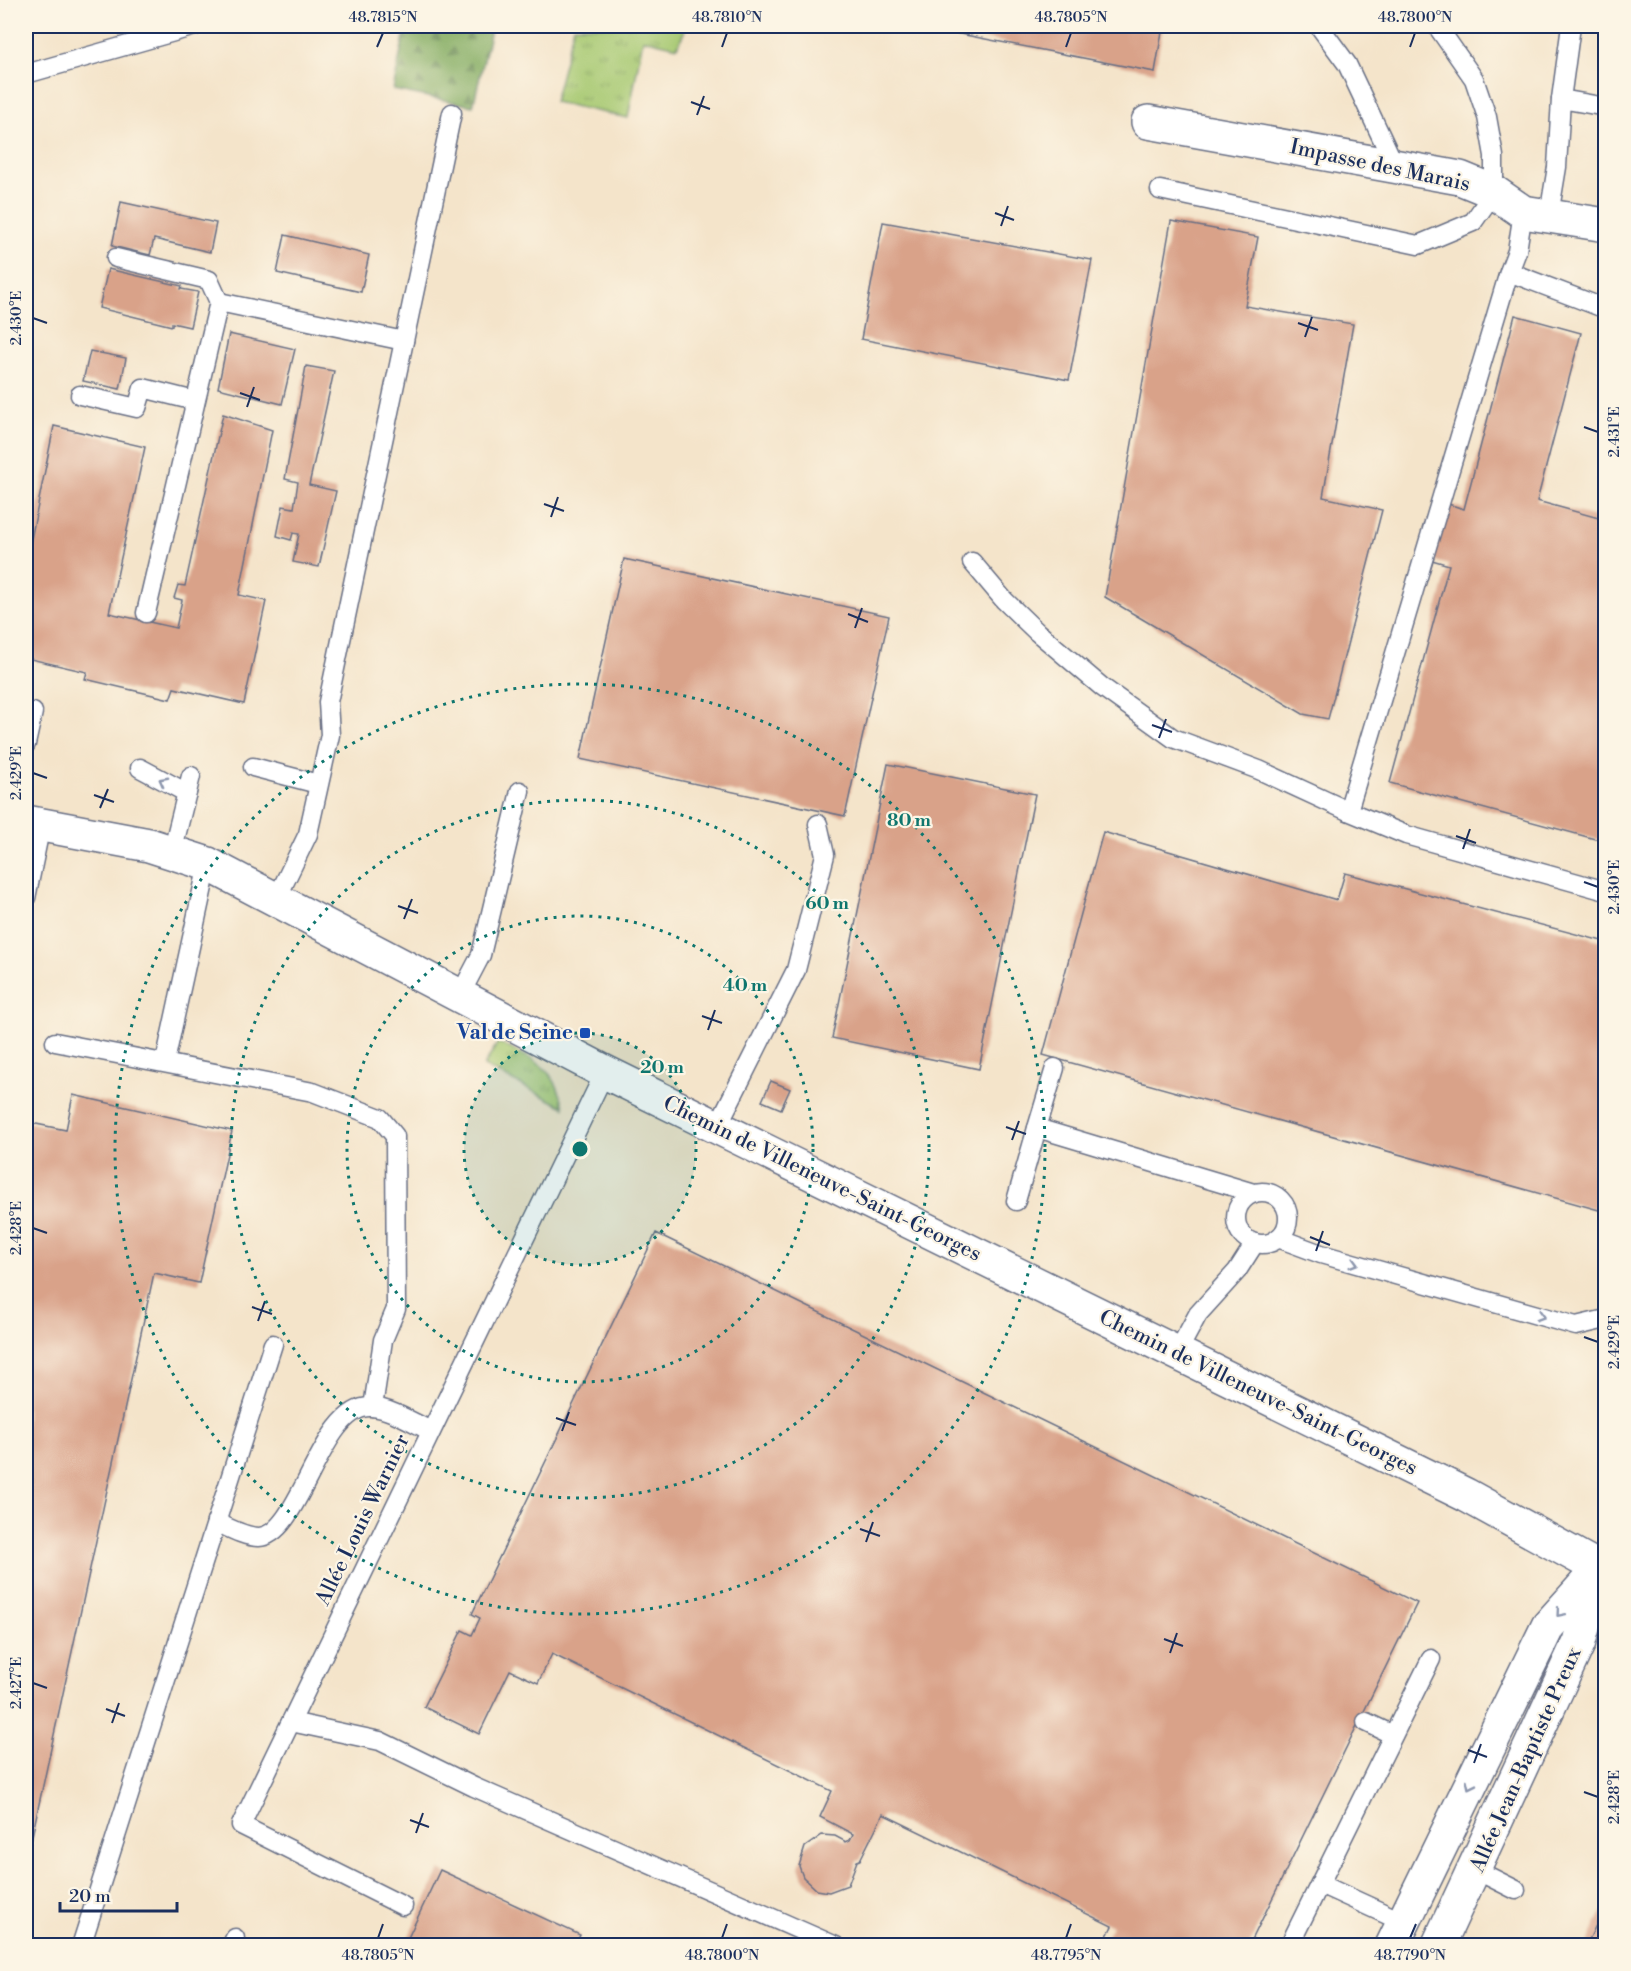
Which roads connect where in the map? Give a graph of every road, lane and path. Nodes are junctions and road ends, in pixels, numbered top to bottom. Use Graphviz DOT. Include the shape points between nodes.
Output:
graph roads {
  1 [pos="195,26"];
  2 [pos="1320,26"];
  3 [pos="1437,26"];
  4 [pos="1571,26"];
  5 [pos="26,74"];
  6 [pos="1561,99"];
  7 [pos="1605,107"];
  8 [pos="452,112"];
  9 [pos="1148,122"];
  10 [pos="1395,166"];
  11 [pos="1161,190"];
  12 [pos="1494,192"];
  13 [pos="1536,213"];
  14 [pos="1605,225"];
  15 [pos="116,258"];
  16 [pos="1509,272"];
  17 [pos="219,302"];
  18 [pos="1605,309"];
  19 [pos="404,341"];
  20 [pos="80,395"];
  21 [pos="195,401"];
  22 [pos="972,562"];
  23 [pos="146,613"];
  24 [pos="253,767"];
  25 [pos="140,768"];
  26 [pos="318,784"];
  27 [pos="520,791"];
  28 [pos="1348,811"];
  29 [pos="33,823"];
  30 [pos="818,824"];
  31 [pos="172,852"];
  32 [pos="207,864"];
  33 [pos="1605,891"];
  34 [pos="26,898"];
  35 [pos="276,900"];
  36 [pos="459,997"];
  37 [pos="56,1042"];
  38 [pos="165,1062"];
  39 [pos="1055,1068"];
  40 [pos="605,1072"];
  41 [pos="717,1127"];
  42 [pos="1037,1128"];
  43 [pos="1254,1193"];
  44 [pos="1016,1201"];
  45 [pos="1278,1238"];
  46 [pos="1255,1243"];
  47 [pos="1605,1318"];
  48 [pos="273,1344"];
  49 [pos="1177,1353"];
  50 [pos="373,1407"];
  51 [pos="431,1431"];
  52 [pos="216,1522"];
  53 [pos="1602,1570"];
  54 [pos="1431,1659"];
  55 [pos="291,1722"];
  56 [pos="1366,1722"];
  57 [pos="1393,1735"];
  58 [pos="1476,1870"];
  59 [pos="1320,1884"];
  60 [pos="1516,1890"];
  61 [pos="403,1906"];
  62 [pos="1397,1934"];
  63 [pos="81,1946"];
  64 [pos="836,1946"];
  65 [pos="1289,1946"];
  66 [pos="1438,1946"];
  1 -- 5 [label="lane"];
  2 -- 10 [label="lane" via="1347,64"];
  3 -- 12 [label="lane" via="1474,79 1487,117 1494,156"];
  4 -- 6 [label="lane"];
  6 -- 7 [label="lane"];
  6 -- 13 [label="lane" via="1557,167"];
  8 -- 19 [label="lane"];
  9 -- 10 [label="street, Impasse des Marais"];
  10 -- 12 [label="street, Impasse des Marais" via="1460,178"];
  11 -- 12 [label="lane" via="1418,245 1473,222"];
  12 -- 13 [label="street, Impasse des Marais"];
  13 -- 14 [label="street, Impasse des Marais"];
  13 -- 16 [label="lane"];
  15 -- 17 [label="lane" via="209,280"];
  16 -- 18 [label="lane"];
  16 -- 28 [label="lane"];
  17 -- 19 [label="lane"];
  17 -- 21 [label="lane"];
  19 -- 26 [label="lane" via="328,702 330,735"];
  20 -- 21 [label="lane" via="137,408 143,388"];
  21 -- 23 [label="lane"];
  22 -- 28 [label="lane" via="1037,632 1102,687 1173,738 1259,770"];
  24 -- 26 [label="lane"];
  31 -- 25 [label="lane, one-way" via="189,784"];
  26 -- 35 [label="lane" via="308,834"];
  27 -- 36 [label="lane" via="481,955"];
  28 -- 33 [label="lane" via="1406,835"];
  29 -- 31 [label="street, Chemin de Villeneuve-Saint-Georges"];
  29 -- 34 [label="lane"];
  30 -- 41 [label="lane" via="825,855 796,970"];
  31 -- 32 [label="street, Chemin de Villeneuve-Saint-Georges"];
  32 -- 35 [label="street, Chemin de Villeneuve-Saint-Georges"];
  32 -- 38 [label="lane"];
  35 -- 36 [label="street, Chemin de Villeneuve-Saint-Georges"];
  36 -- 40 [label="street, Chemin de Villeneuve-Saint-Georges"];
  37 -- 38 [label="lane"];
  38 -- 50 [label="lane" via="313,1092 380,1118 395,1136 396,1309 383,1340"];
  39 -- 42 [label="lane"];
  40 -- 41 [label="street, Chemin de Villeneuve-Saint-Georges"];
  40 -- 51 [label="lane, Allée Louis Warnier"];
  41 -- 49 [label="street, Chemin de Villeneuve-Saint-Georges"];
  42 -- 43 [label="lane"];
  42 -- 44 [label="lane"];
  43 -- 45 [label="lane" via="1271,1194 1285,1206 1287,1224"];
  43 -- 46 [label="lane" via="1240,1204 1235,1219 1242,1235"];
  45 -- 46 [label="lane"];
  45 -- 47 [label="lane, one-way" via="1321,1254 1576,1326"];
  46 -- 49 [label="lane" via="1237,1271 1198,1314"];
  48 -- 52 [label="lane"];
  49 -- 53 [label="street, Chemin de Villeneuve-Saint-Georges" via="1466,1495"];
  50 -- 51 [label="lane"];
  50 -- 52 [label="lane" via="351,1413 341,1422 288,1514 274,1531 261,1537"];
  51 -- 55 [label="lane, Allée Louis Warnier"];
  52 -- 63 [label="lane"];
  53 -- 58 [label="street, Allée Jean-Baptiste Preux" via="1579,1642"];
  53 -- 62 [label="street, Allée Jean-Baptiste Preux, one-way" via="1548,1626"];
  54 -- 57 [label="lane"];
  55 -- 61 [label="lane, Allée Louis Warnier" via="241,1825"];
  55 -- 64 [label="lane" via="380,1742"];
  56 -- 57 [label="lane"];
  57 -- 59 [label="lane"];
  58 -- 60 [label="lane"];
  58 -- 66 [label="street, Allée Jean-Baptiste Preux"];
  59 -- 62 [label="lane"];
  59 -- 65 [label="lane"];
}
